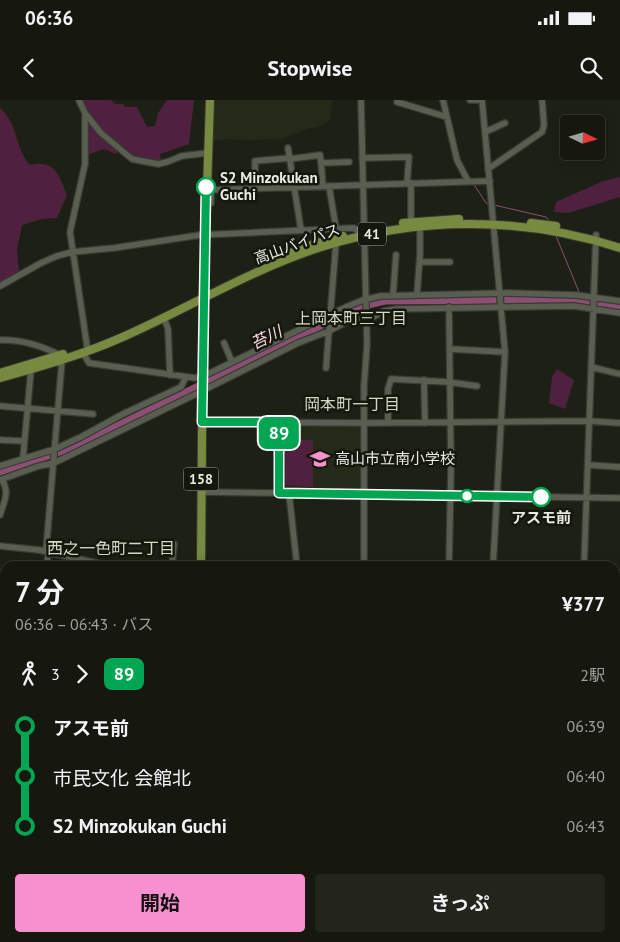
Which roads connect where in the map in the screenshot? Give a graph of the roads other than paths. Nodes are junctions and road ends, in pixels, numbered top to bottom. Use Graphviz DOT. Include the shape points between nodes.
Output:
graph roads {
  1 [pos="79,100"];
  2 [pos="210,100"];
  3 [pos="361,100"];
  4 [pos="443,100"];
  5 [pos="470,100"];
  6 [pos="482,100"];
  7 [pos="542,100"];
  8 [pos="397,102"];
  9 [pos="86,112"];
  10 [pos="447,117"];
  11 [pos="505,124"];
  12 [pos="485,132"];
  13 [pos="288,148"];
  14 [pos="207,153"];
  15 [pos="290,158"];
  16 [pos="362,158"];
  17 [pos="349,162"];
  18 [pos="321,164"];
  19 [pos="488,169"];
  20 [pos="470,181"];
  21 [pos="490,181"];
  22 [pos="409,183"];
  23 [pos="363,185"];
  24 [pos="326,186"];
  25 [pos="294,187"];
  26 [pos="255,188"];
  27 [pos="206,204"];
  28 [pos="411,220"];
  29 [pos="492,222"];
  30 [pos="420,227"];
  31 [pos="336,228"];
  32 [pos="301,230"];
  33 [pos="362,232"];
  34 [pos="205,236"];
  35 [pos="596,238"];
  36 [pos="620,242"];
  37 [pos="336,243"];
  38 [pos="620,248"];
  39 [pos="72,252"];
  40 [pos="396,255"];
  41 [pos="420,262"];
  42 [pos="450,262"];
  43 [pos="0,286"];
  44 [pos="500,294"];
  45 [pos="393,295"];
  46 [pos="417,295"];
  47 [pos="204,296"];
  48 [pos="594,297"];
  49 [pos="366,300"];
  50 [pos="620,301"];
  51 [pos="501,306"];
  52 [pos="449,308"];
  53 [pos="593,308"];
  54 [pos="620,314"];
  55 [pos="330,315"];
  56 [pos="366,316"];
  57 [pos="164,318"];
  58 [pos="329,330"];
  59 [pos="0,340"];
  60 [pos="224,343"];
  61 [pos="85,349"];
  62 [pos="450,349"];
  63 [pos="505,352"];
  64 [pos="61,357"];
  65 [pos="232,362"];
  66 [pos="590,367"];
  67 [pos="326,368"];
  68 [pos="31,370"];
  69 [pos="0,373"];
  70 [pos="620,374"];
  71 [pos="170,375"];
  72 [pos="203,376"];
  73 [pos="186,377"];
  74 [pos="0,378"];
  75 [pos="424,380"];
  76 [pos="450,383"];
  77 [pos="477,386"];
  78 [pos="203,390"];
  79 [pos="0,406"];
  80 [pos="28,409"];
  81 [pos="59,411"];
  82 [pos="93,414"];
  83 [pos="589,421"];
  84 [pos="202,422"];
  85 [pos="279,422"];
  86 [pos="450,422"];
  87 [pos="501,422"];
  88 [pos="388,423"];
  89 [pos="425,423"];
  90 [pos="620,423"];
  91 [pos="364,424"];
  92 [pos="0,440"];
  93 [pos="24,441"];
  94 [pos="55,449"];
  95 [pos="23,458"];
  96 [pos="54,462"];
  97 [pos="588,465"];
  98 [pos="0,466"];
  99 [pos="620,467"];
  100 [pos="1,480"];
  101 [pos="201,492"];
  102 [pos="279,493"];
  103 [pos="289,493"];
  104 [pos="364,494"];
  105 [pos="451,496"];
  106 [pos="497,496"];
  107 [pos="587,497"];
  108 [pos="620,498"];
  109 [pos="0,515"];
  110 [pos="174,544"];
  111 [pos="0,546"];
  112 [pos="48,552"];
  113 [pos="47,561"];
  114 [pos="86,561"];
  115 [pos="172,561"];
  116 [pos="201,561"];
  117 [pos="296,561"];
  118 [pos="364,561"];
  119 [pos="449,561"];
  120 [pos="493,561"];
  121 [pos="584,561"];
  1 -- 9 [label="street"];
  2 -- 14 [label="highway, 158"];
  3 -- 16 [label="street"];
  4 -- 10 [label="street"];
  5 -- 6 [label="street"];
  6 -- 12 [label="street"];
  7 -- 19 [label="street" via="542,132"];
  8 -- 10 [label="street"];
  9 -- 14 [label="street" via="101,132 132,159 158,164 182,156"];
  9 -- 39 [label="street" via="85,164 70,232"];
  10 -- 20 [label="street" via="457,160"];
  11 -- 12 [label="street"];
  12 -- 19 [label="street"];
  13 -- 15 [label="street"];
  14 -- 27 [label="highway, 158"];
  15 -- 18 [label="street" via="320,155"];
  15 -- 25 [label="street"];
  15 -- 26 [label="street" via="255,161"];
  16 -- 22 [label="street" via="409,157"];
  16 -- 23 [label="street"];
  17 -- 18 [label="street"];
  18 -- 24 [label="street"];
  19 -- 21 [label="street"];
  20 -- 21 [label="street"];
  20 -- 22 [label="street"];
  21 -- 29 [label="street"];
  22 -- 23 [label="street"];
  22 -- 28 [label="street"];
  23 -- 24 [label="street"];
  23 -- 33 [label="street"];
  24 -- 25 [label="street"];
  24 -- 31 [label="street"];
  25 -- 26 [label="street"];
  25 -- 32 [label="street"];
  26 -- 27 [label="street" via="211,190 211,204"];
  27 -- 34 [label="highway, 158"];
  29 -- 30 [label="highway, 高山バイパス / 41"];
  29 -- 33 [label="highway, 高山バイパス / 41" via="456,219 419,221"];
  29 -- 35 [label="highway, 高山バイパス / 41" via="553,228"];
  29 -- 44 [label="street"];
  30 -- 33 [label="highway, 高山バイパス / 41"];
  30 -- 41 [label="street"];
  31 -- 32 [label="street"];
  31 -- 33 [label="street" via="354,228"];
  32 -- 34 [label="street"];
  33 -- 37 [label="highway, 高山バイパス / 41"];
  33 -- 47 [label="highway, 高山バイパス / 41" via="287,254"];
  33 -- 49 [label="street"];
  34 -- 39 [label="street"];
  34 -- 47 [label="highway, 158"];
  35 -- 36 [label="highway, 高山バイパス / 41"];
  35 -- 38 [label="highway, 高山バイパス / 41"];
  35 -- 48 [label="street"];
  37 -- 47 [label="highway, 高山バイパス / 41"];
  37 -- 55 [label="street"];
  39 -- 43 [label="street" via="41,263"];
  39 -- 61 [label="street"];
  40 -- 45 [label="street"];
  41 -- 42 [label="street"];
  41 -- 46 [label="street"];
  44 -- 46 [label="street"];
  44 -- 48 [label="street"];
  44 -- 51 [label="street"];
  45 -- 46 [label="street"];
  45 -- 49 [label="street"];
  47 -- 57 [label="highway, 高山バイパス / 41"];
  47 -- 61 [label="highway, 高山バイパス / 41"];
  47 -- 72 [label="highway, 158"];
  48 -- 50 [label="street"];
  48 -- 53 [label="street"];
  49 -- 55 [label="street"];
  49 -- 56 [label="street"];
  51 -- 52 [label="street"];
  51 -- 53 [label="street"];
  51 -- 63 [label="street"];
  52 -- 56 [label="street" via="389,309 373,317"];
  52 -- 62 [label="street"];
  53 -- 54 [label="street"];
  53 -- 66 [label="street"];
  55 -- 58 [label="street"];
  55 -- 65 [label="street"];
  56 -- 58 [label="street"];
  56 -- 91 [label="street"];
  57 -- 61 [label="highway, 高山バイパス / 41"];
  57 -- 71 [label="street" via="168,330"];
  58 -- 67 [label="street"];
  58 -- 78 [label="street"];
  59 -- 64 [label="street" via="14,340"];
  60 -- 65 [label="street"];
  61 -- 64 [label="highway, 高山バイパス / 41"];
  61 -- 71 [label="street" via="90,362"];
  62 -- 63 [label="street"];
  62 -- 76 [label="street"];
  63 -- 87 [label="street"];
  64 -- 68 [label="highway, 高山バイパス / 41"];
  64 -- 69 [label="highway, 高山バイパス / 41"];
  64 -- 81 [label="street"];
  65 -- 72 [label="street"];
  66 -- 70 [label="street"];
  66 -- 83 [label="street"];
  68 -- 74 [label="highway, 高山バイパス / 41"];
  68 -- 80 [label="street"];
  71 -- 73 [label="street"];
  72 -- 73 [label="street"];
  72 -- 78 [label="highway, 158"];
  73 -- 94 [label="street" via="181,387"];
  75 -- 76 [label="street"];
  75 -- 88 [label="street" via="391,379"];
  75 -- 89 [label="street"];
  76 -- 77 [label="street"];
  76 -- 86 [label="street"];
  78 -- 84 [label="highway, 158"];
  78 -- 96 [label="street"];
  79 -- 80 [label="street"];
  80 -- 81 [label="street"];
  80 -- 93 [label="street"];
  81 -- 82 [label="street"];
  81 -- 94 [label="street"];
  83 -- 87 [label="street"];
  83 -- 90 [label="street"];
  83 -- 97 [label="street"];
  84 -- 85 [label="street"];
  84 -- 101 [label="highway, 158"];
  85 -- 91 [label="street"];
  85 -- 102 [label="street"];
  86 -- 87 [label="street"];
  86 -- 89 [label="street"];
  86 -- 105 [label="street"];
  87 -- 106 [label="street"];
  88 -- 89 [label="street"];
  88 -- 91 [label="street"];
  91 -- 104 [label="street"];
  92 -- 93 [label="street"];
  93 -- 95 [label="street"];
  94 -- 95 [label="street"];
  94 -- 96 [label="street"];
  95 -- 98 [label="street"];
  96 -- 100 [label="street"];
  96 -- 112 [label="street"];
  97 -- 99 [label="street"];
  97 -- 107 [label="street"];
  100 -- 109 [label="street" via="7,494"];
  101 -- 102 [label="street"];
  101 -- 116 [label="highway, 158"];
  102 -- 103 [label="street"];
  103 -- 104 [label="street"];
  103 -- 117 [label="street"];
  104 -- 105 [label="street"];
  104 -- 118 [label="street"];
  105 -- 106 [label="street"];
  105 -- 119 [label="street"];
  106 -- 107 [label="street"];
  106 -- 120 [label="street"];
  107 -- 108 [label="street"];
  107 -- 121 [label="street"];
  110 -- 115 [label="street"];
  111 -- 112 [label="street"];
  112 -- 113 [label="street"];
  112 -- 114 [label="street"];
}
